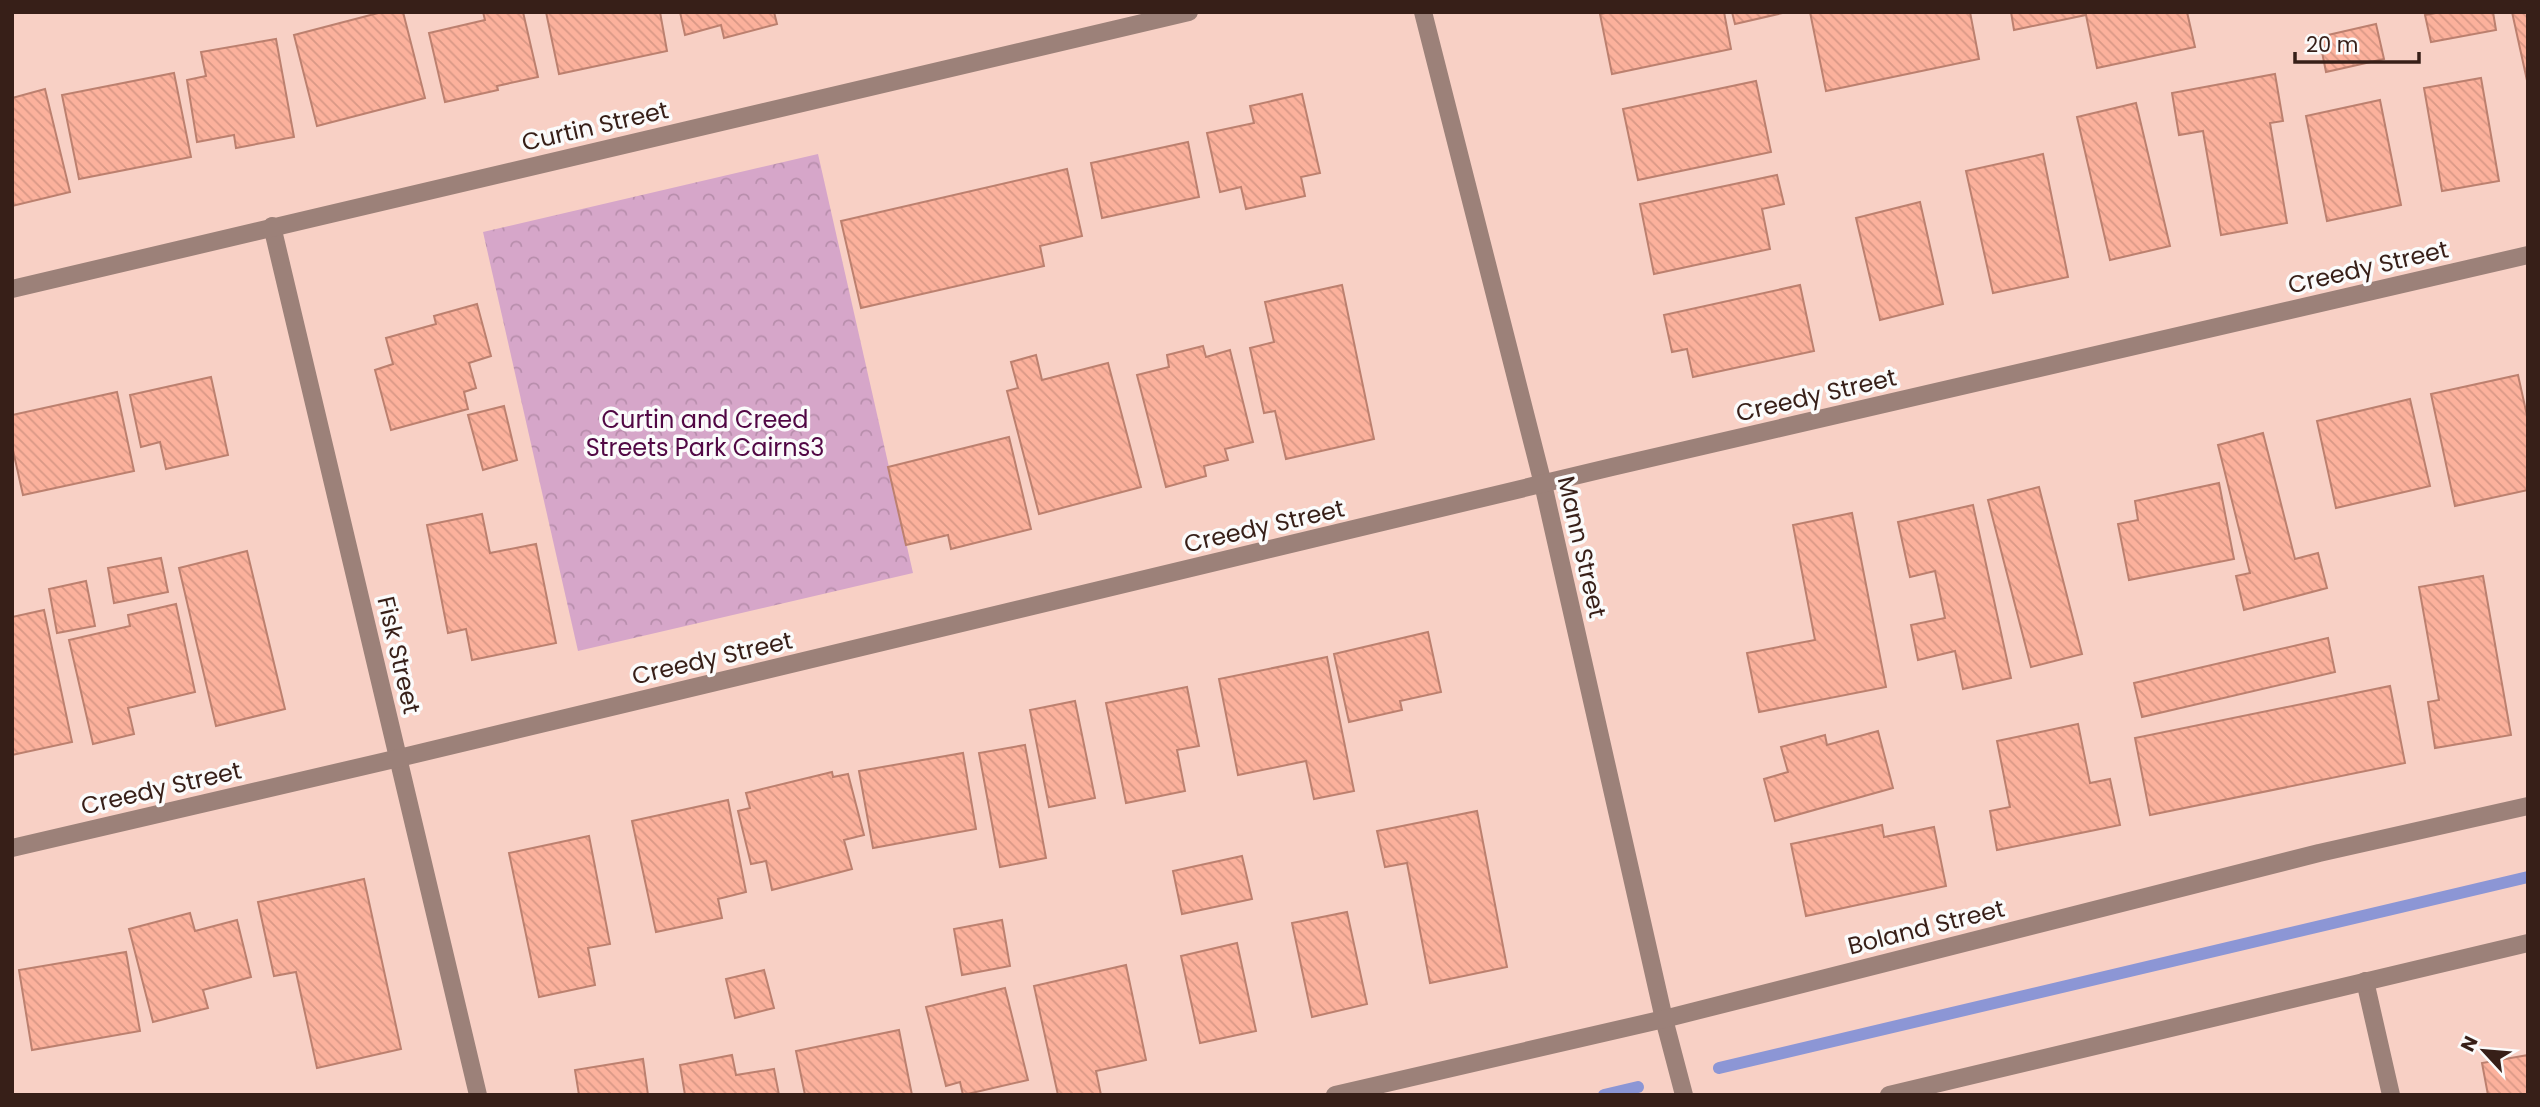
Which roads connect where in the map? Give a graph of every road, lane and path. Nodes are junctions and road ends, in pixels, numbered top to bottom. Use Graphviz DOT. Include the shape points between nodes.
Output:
graph roads {
  1 [pos="1189,12"];
  2 [pos="1423,12"];
  3 [pos="272,226"];
  4 [pos="2528,255"];
  5 [pos="12,289"];
  6 [pos="1543,484"];
  7 [pos="399,758"];
  8 [pos="2528,806"];
  9 [pos="12,848"];
  10 [pos="2528,943"];
  11 [pos="2365,981"];
  12 [pos="1664,1019"];
  13 [pos="478,1095"];
  14 [pos="1335,1095"];
  15 [pos="1684,1095"];
  16 [pos="1888,1095"];
  17 [pos="2391,1095"];
  1 -- 3 [label="street, Curtin Street"];
  2 -- 6 [label="street, Mann Street"];
  3 -- 5 [label="street, Curtin Street"];
  3 -- 7 [label="street, Fisk Street"];
  4 -- 6 [label="street, Creedy Street"];
  6 -- 7 [label="street, Creedy Street"];
  6 -- 12 [label="street, Mann Street"];
  7 -- 9 [label="street, Creedy Street"];
  7 -- 13 [label="street, Fisk Street"];
  8 -- 12 [label="street, Boland Street" via="2319,853"];
  10 -- 11 [label="street"];
  11 -- 16 [label="street"];
  11 -- 17 [label="street"];
  12 -- 14 [label="street, Boland Street"];
  12 -- 15 [label="street, Mann Street"];
}
